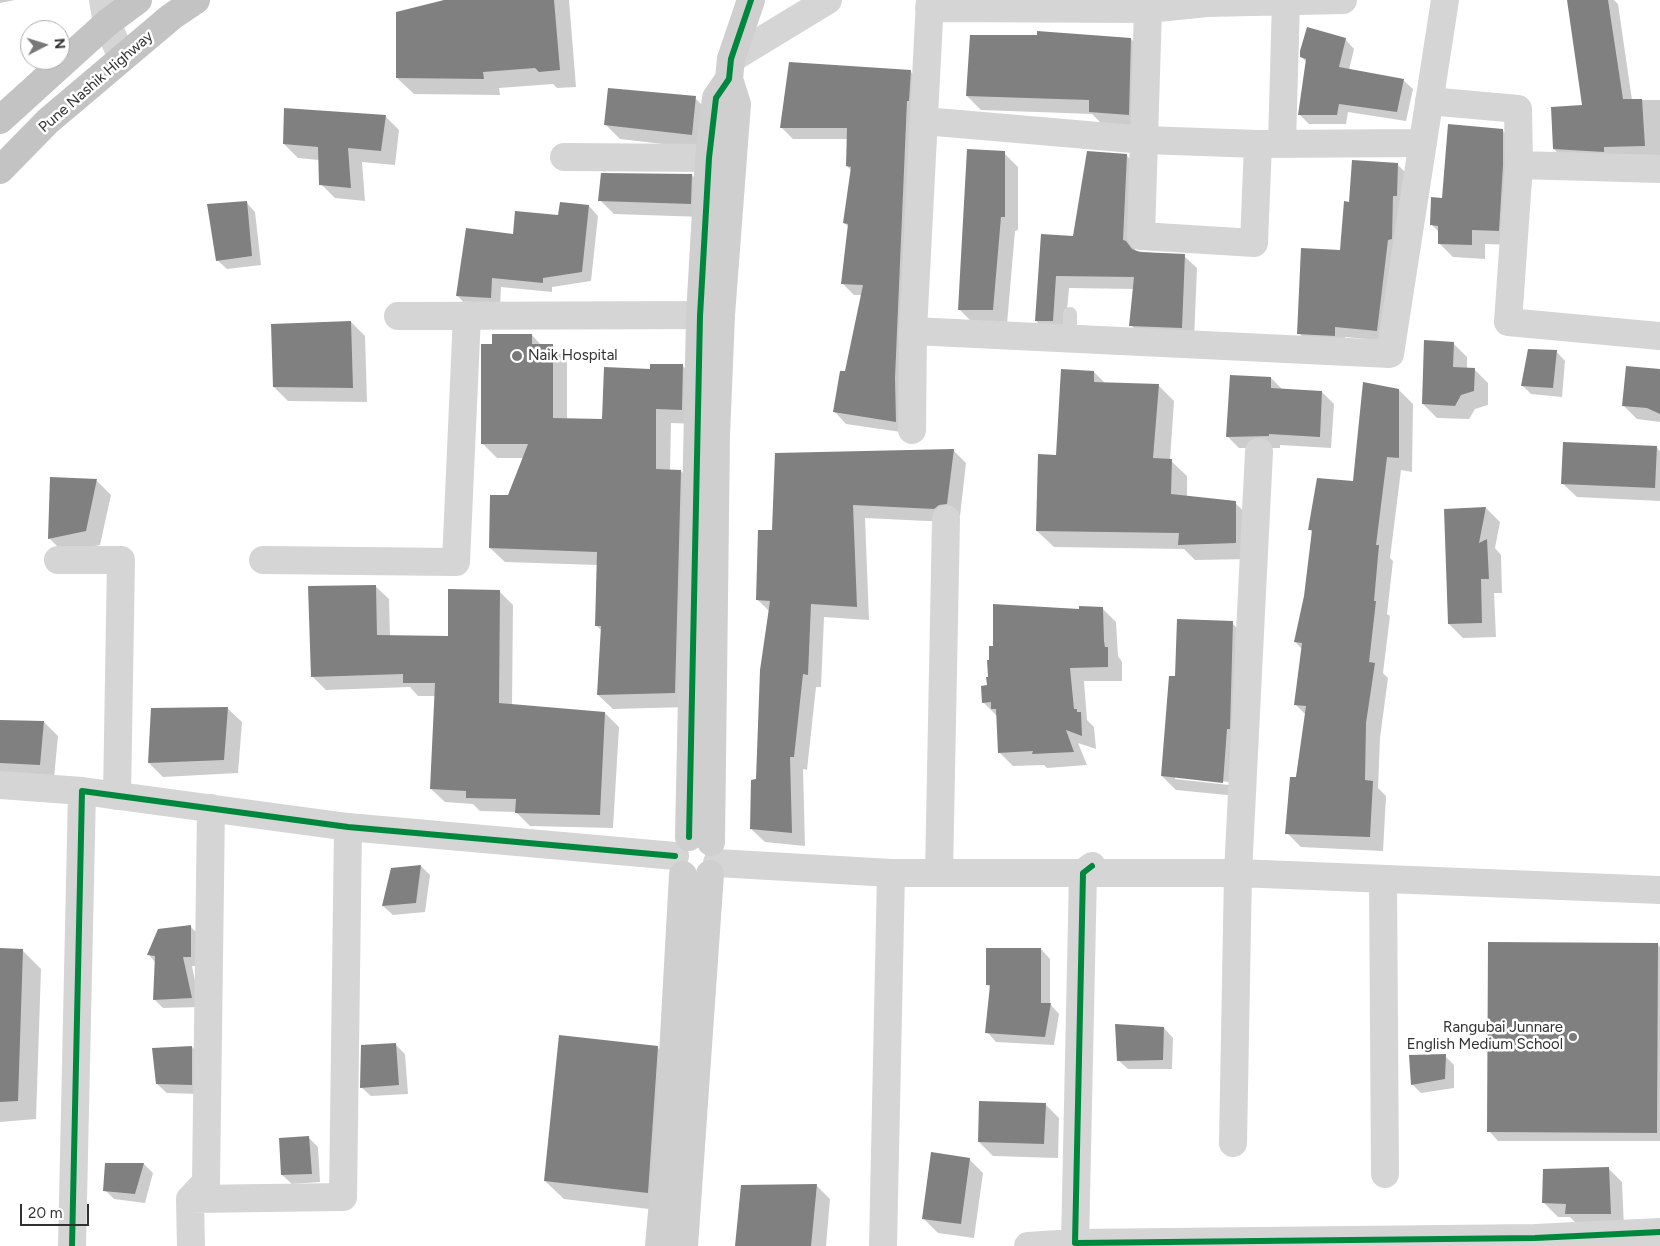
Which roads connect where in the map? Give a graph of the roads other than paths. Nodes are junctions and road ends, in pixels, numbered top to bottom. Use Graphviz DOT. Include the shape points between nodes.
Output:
graph roads {
  1 [pos="138,0"];
  2 [pos="196,0"];
  3 [pos="751,0"];
  4 [pos="828,0"];
  5 [pos="1343,0"];
  6 [pos="1445,0"];
  7 [pos="1207,2"];
  8 [pos="1286,2"];
  9 [pos="930,4"];
  10 [pos="1148,9"];
  11 [pos="105,12"];
  12 [pos="122,58"];
  13 [pos="730,69"];
  14 [pos="1429,101"];
  15 [pos="0,120"];
  16 [pos="924,121"];
  17 [pos="1145,140"];
  18 [pos="1423,143"];
  19 [pos="1270,144"];
  20 [pos="564,157"];
  21 [pos="709,158"];
  22 [pos="1519,165"];
  23 [pos="1660,169"];
  24 [pos="0,170"];
  25 [pos="468,315"];
  26 [pos="711,315"];
  27 [pos="398,316"];
  28 [pos="913,331"];
  29 [pos="1660,336"];
  30 [pos="912,430"];
  31 [pos="1259,452"];
  32 [pos="946,519"];
  33 [pos="58,560"];
  34 [pos="263,560"];
  35 [pos="0,785"];
  36 [pos="82,791"];
  37 [pos="117,796"];
  38 [pos="211,808"];
  39 [pos="348,826"];
  40 [pos="697,858"];
  41 [pos="1087,869"];
  42 [pos="891,873"];
  43 [pos="939,873"];
  44 [pos="1238,873"];
  45 [pos="1383,879"];
  46 [pos="1660,890"];
  47 [pos="1233,1143"];
  48 [pos="1385,1174"];
  49 [pos="190,1199"];
  50 [pos="1660,1232"];
  51 [pos="1535,1242"];
  52 [pos="1075,1243"];
  53 [pos="1231,1244"];
  54 [pos="72,1246"];
  55 [pos="191,1246"];
  56 [pos="659,1246"];
  57 [pos="684,1246"];
  58 [pos="883,1246"];
  59 [pos="1028,1246"];
  1 -- 11 [label="highway"];
  2 -- 12 [label="highway, Pune Nashik Highway"];
  3 -- 13 [label="street"];
  4 -- 13 [label="street"];
  5 -- 8 [label="street"];
  6 -- 14 [label="street"];
  7 -- 8 [label="street"];
  7 -- 10 [label="street"];
  8 -- 19 [label="street"];
  9 -- 10 [label="street"];
  9 -- 16 [label="street"];
  10 -- 17 [label="street"];
  11 -- 12 [label="street"];
  11 -- 15 [label="highway"];
  12 -- 24 [label="highway, Pune Nashik Highway" via="48,121"];
  13 -- 21 [label="street" via="716,98"];
  13 -- 26 [label="street" via="737,104"];
  14 -- 18 [label="street"];
  14 -- 22 [label="street" via="1518,108"];
  16 -- 17 [label="street"];
  16 -- 28 [label="street"];
  17 -- 19 [label="street"];
  17 -- 19 [label="street" via="1141,236 1254,243"];
  18 -- 19 [label="street"];
  18 -- 28 [label="street" via="1390,354 1070,326"];
  20 -- 21 [label="street"];
  21 -- 26 [label="street"];
  22 -- 23 [label="street"];
  22 -- 29 [label="street" via="1508,322"];
  25 -- 26 [label="street"];
  25 -- 27 [label="street"];
  25 -- 34 [label="street" via="456,562"];
  26 -- 40 [label="street"];
  28 -- 30 [label="street"];
  31 -- 44 [label="street"];
  32 -- 43 [label="street"];
  33 -- 37 [label="street" via="121,560"];
  35 -- 36 [label="street"];
  36 -- 37 [label="street"];
  36 -- 54 [label="street"];
  37 -- 38 [label="street"];
  38 -- 39 [label="street"];
  38 -- 49 [label="street" via="206,1182"];
  39 -- 40 [label="street"];
  39 -- 49 [label="street" via="343,1197"];
  40 -- 42 [label="street"];
  40 -- 56 [label="street"];
  40 -- 57 [label="street"];
  41 -- 43 [label="street"];
  41 -- 44 [label="street"];
  41 -- 52 [label="street"];
  42 -- 43 [label="street"];
  42 -- 58 [label="street"];
  44 -- 45 [label="street"];
  44 -- 47 [label="street"];
  45 -- 46 [label="street"];
  45 -- 48 [label="street"];
  49 -- 55 [label="street"];
  50 -- 51 [label="street"];
  51 -- 53 [label="street"];
  52 -- 53 [label="street"];
  52 -- 59 [label="street"];
}
